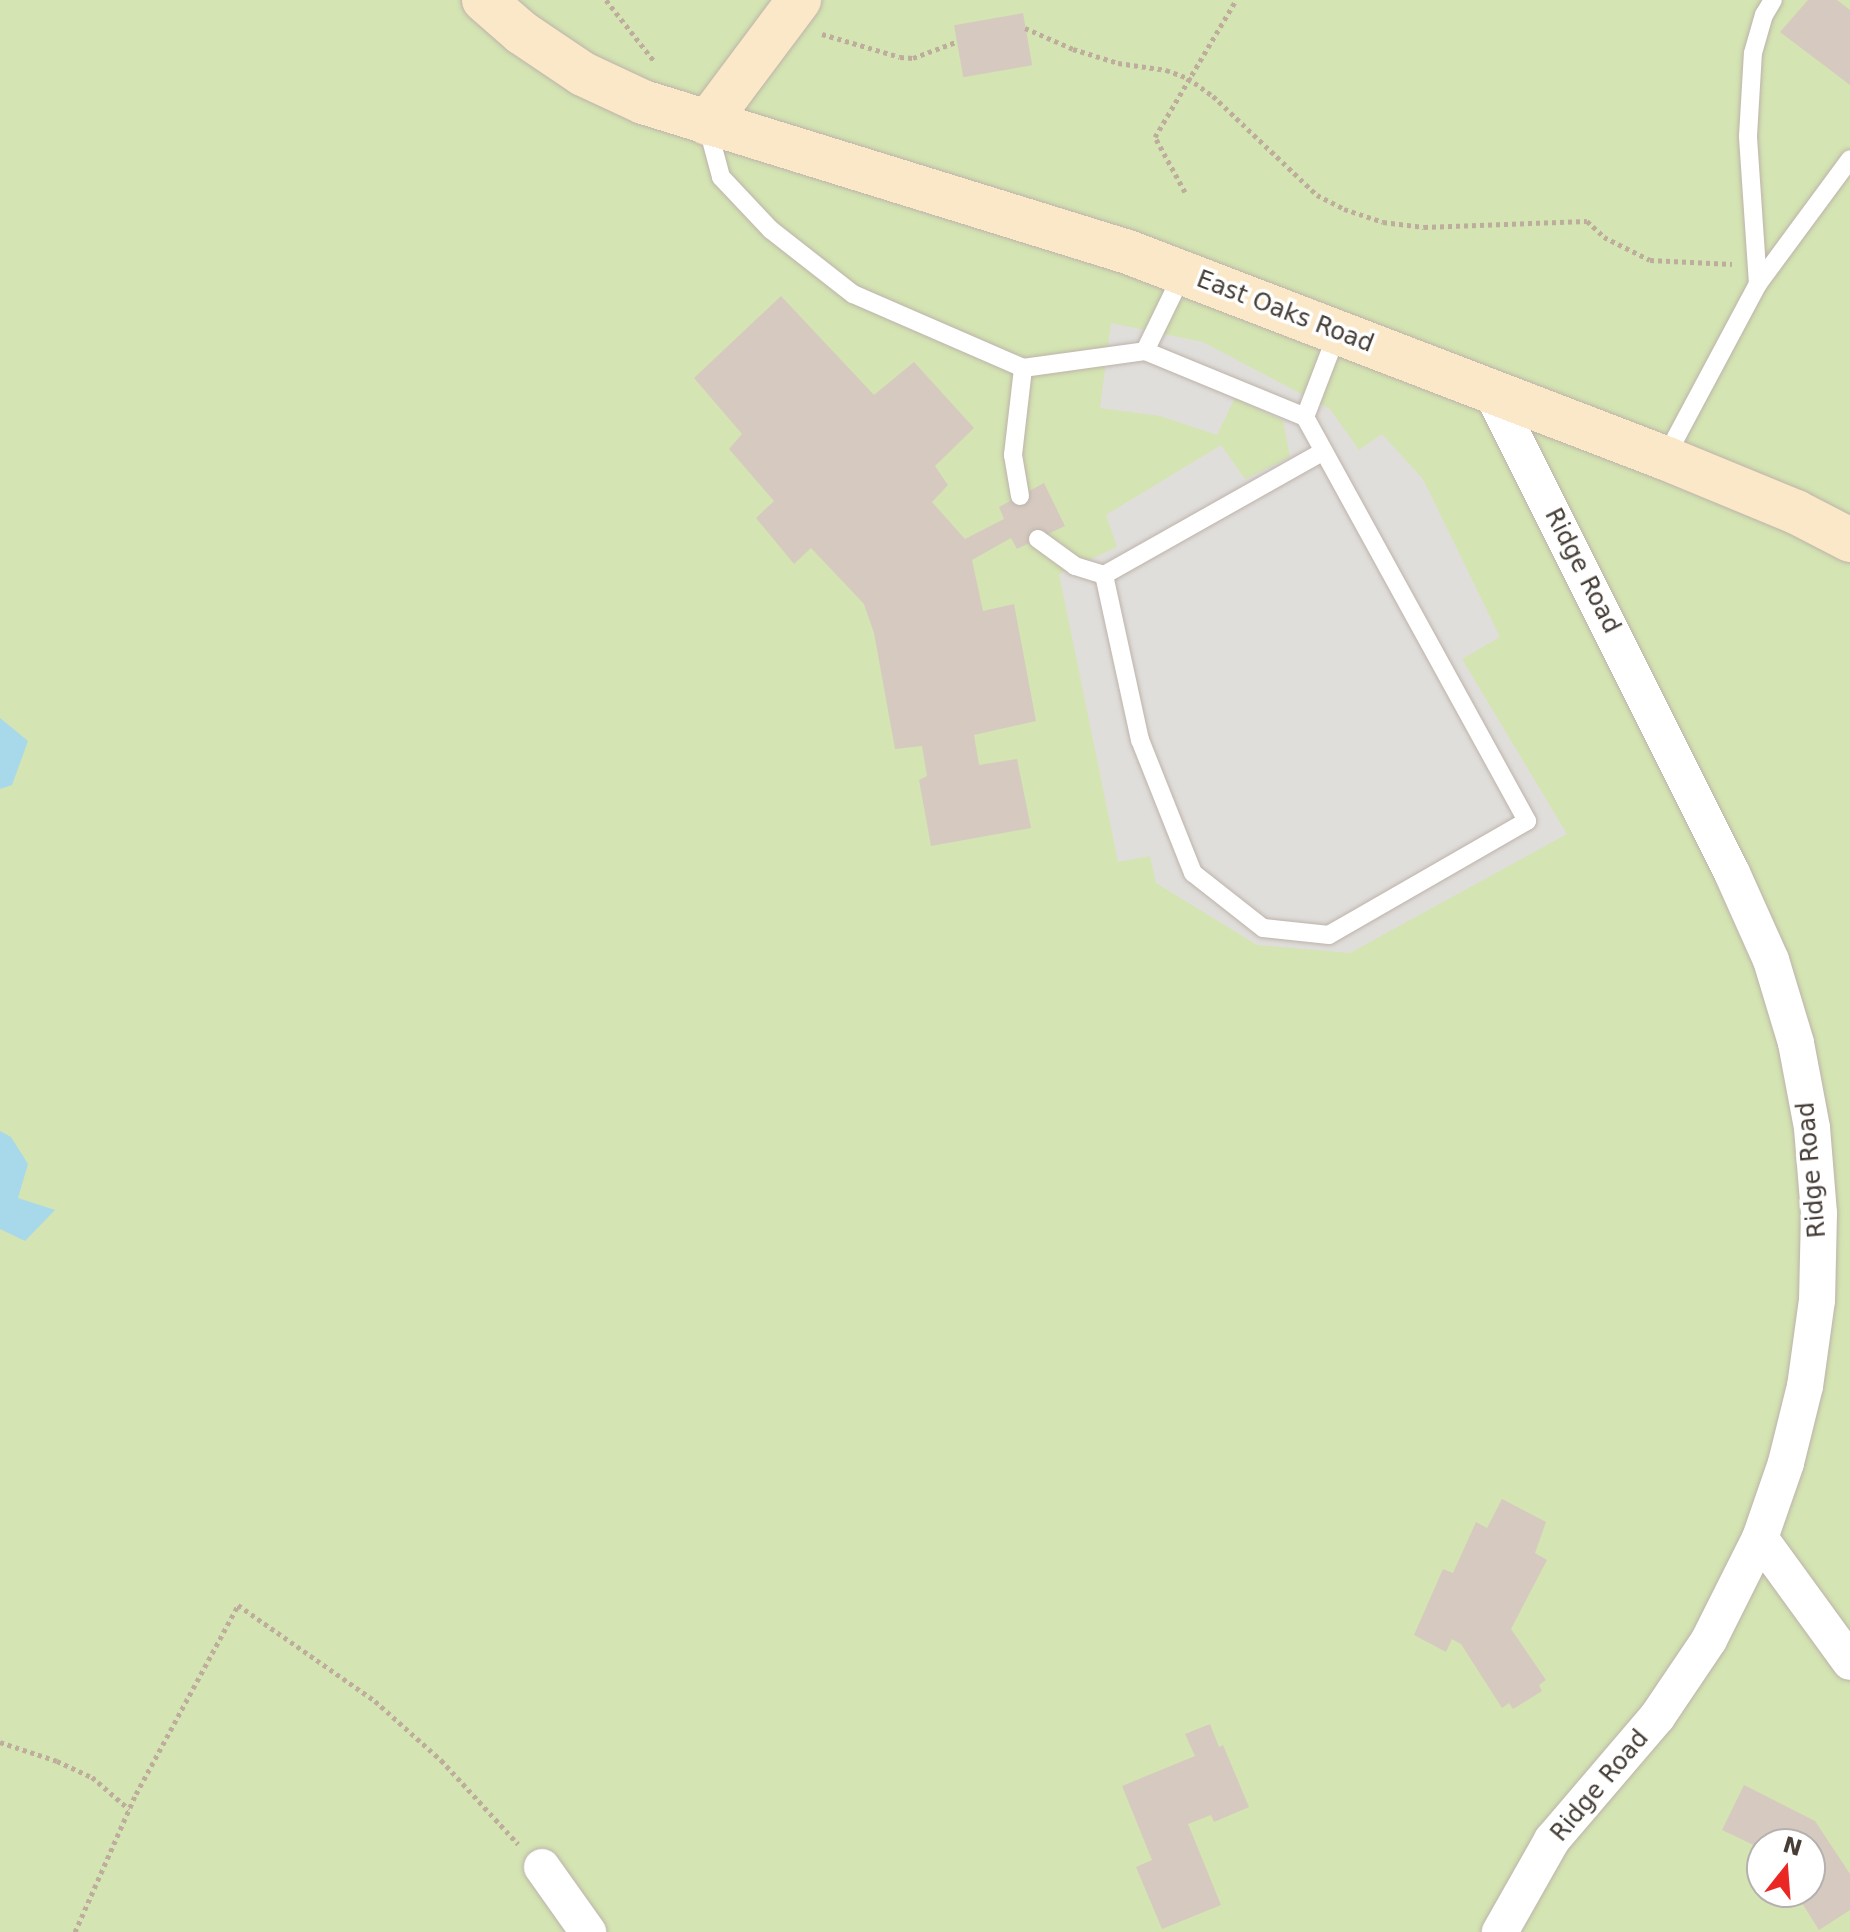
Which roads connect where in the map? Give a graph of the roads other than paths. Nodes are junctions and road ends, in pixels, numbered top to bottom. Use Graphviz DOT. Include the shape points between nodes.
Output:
graph roads {
  1 [pos="484,0"];
  2 [pos="1773,0"];
  3 [pos="796,3"];
  4 [pos="707,123"];
  5 [pos="1850,159"];
  6 [pos="1183,273"];
  7 [pos="1758,284"];
  8 [pos="1338,331"];
  9 [pos="1145,351"];
  10 [pos="1023,368"];
  11 [pos="1491,391"];
  12 [pos="1305,417"];
  13 [pos="1322,452"];
  14 [pos="1665,458"];
  15 [pos="1020,496"];
  16 [pos="1038,539"];
  17 [pos="1850,540"];
  18 [pos="1104,575"];
  19 [pos="1760,1538"];
  20 [pos="1850,1662"];
  21 [pos="542,1867"];
  22 [pos="588,1932"];
  23 [pos="1500,1932"];
  1 -- 4 [label="street, East Oaks Road" via="583,74"];
  2 -- 7 [label="lane" via="1753,53 1748,136"];
  3 -- 4 [label="street"];
  4 -- 6 [label="street, East Oaks Road"];
  4 -- 10 [label="lane" via="721,177 771,230 853,294"];
  5 -- 7 [label="lane"];
  6 -- 8 [label="street, East Oaks Road"];
  6 -- 9 [label="lane"];
  7 -- 14 [label="lane"];
  8 -- 11 [label="street, East Oaks Road"];
  8 -- 12 [label="lane"];
  9 -- 10 [label="lane"];
  9 -- 12 [label="lane"];
  10 -- 15 [label="lane" via="1013,455"];
  11 -- 14 [label="street, East Oaks Road"];
  11 -- 19 [label="street, Ridge Road" via="1732,873 1771,960 1796,1043 1815,1156 1817,1300 1805,1386"];
  12 -- 13 [label="lane"];
  13 -- 18 [label="lane"];
  13 -- 18 [label="lane" via="1527,821 1329,935 1263,928 1193,873 1140,740"];
  14 -- 17 [label="street, East Oaks Road"];
  16 -- 18 [label="lane" via="1075,566"];
  19 -- 20 [label="street"];
  19 -- 23 [label="street, Ridge Road" via="1709,1640 1657,1717 1552,1840"];
  21 -- 22 [label="street"];
}
